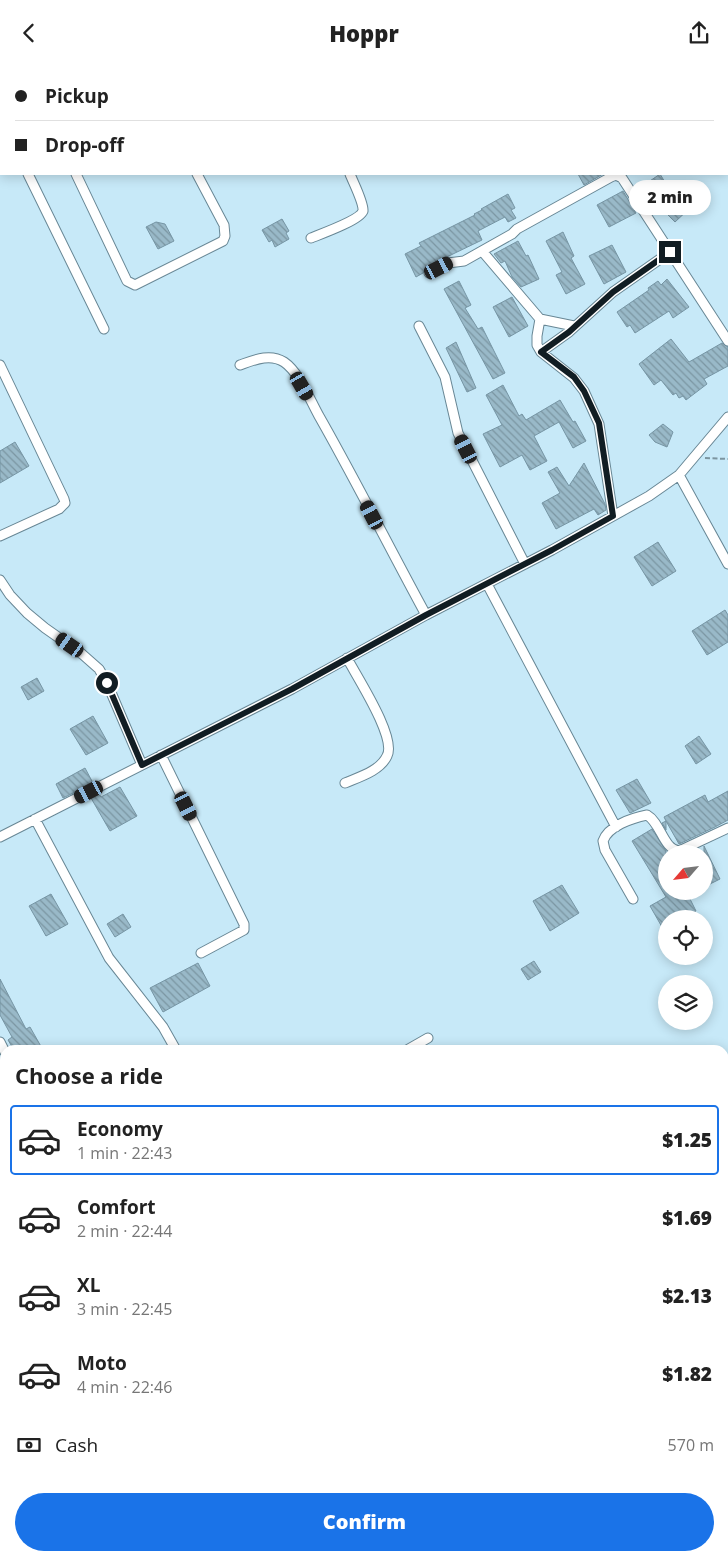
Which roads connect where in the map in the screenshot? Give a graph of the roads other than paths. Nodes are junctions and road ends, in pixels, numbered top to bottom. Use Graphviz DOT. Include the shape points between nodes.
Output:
graph roads {
  1 [pos="28,175"];
  2 [pos="76,175"];
  3 [pos="198,175"];
  4 [pos="350,175"];
  5 [pos="311,238"];
  6 [pos="482,251"];
  7 [pos="670,252"];
  8 [pos="429,273"];
  9 [pos="540,319"];
  10 [pos="419,326"];
  11 [pos="574,326"];
  12 [pos="104,329"];
  13 [pos="728,341"];
  14 [pos="541,352"];
  15 [pos="0,365"];
  16 [pos="240,365"];
  17 [pos="4,383"];
  18 [pos="728,417"];
  19 [pos="679,475"];
  20 [pos="613,516"];
  21 [pos="0,536"];
  22 [pos="525,564"];
  23 [pos="728,564"];
  24 [pos="0,580"];
  25 [pos="486,584"];
  26 [pos="426,615"];
  27 [pos="347,658"];
  28 [pos="161,755"];
  29 [pos="142,765"];
  30 [pos="346,783"];
  31 [pos="35,819"];
  32 [pos="616,827"];
  33 [pos="728,828"];
  34 [pos="0,837"];
  35 [pos="632,899"];
  36 [pos="201,953"];
  37 [pos="428,1038"];
  38 [pos="173,1045"];
  39 [pos="416,1045"];
  1 -- 12 [label="street"];
  2 -- 3 [label="street" via="127,281 135,285 223,241 224,225"];
  4 -- 5 [label="street" via="362,204 360,216"];
  6 -- 7 [label="street" via="616,175 622,178"];
  6 -- 8 [label="street"];
  6 -- 9 [label="street"];
  7 -- 11 [label="street" via="613,292"];
  7 -- 13 [label="street"];
  9 -- 11 [label="street"];
  9 -- 14 [label="street" via="537,345"];
  10 -- 22 [label="street" via="445,377 458,433"];
  11 -- 14 [label="street"];
  14 -- 20 [label="street" via="574,377 599,423"];
  15 -- 17 [label="street"];
  16 -- 26 [label="street" via="259,358 273,358 283,361 294,371"];
  17 -- 21 [label="street" via="65,503 59,509"];
  18 -- 19 [label="street"];
  19 -- 20 [label="street"];
  19 -- 23 [label="street"];
  20 -- 22 [label="street"];
  22 -- 25 [label="street"];
  24 -- 29 [label="street" via="27,613 99,669"];
  25 -- 26 [label="street"];
  25 -- 32 [label="street"];
  26 -- 27 [label="street"];
  27 -- 28 [label="street"];
  27 -- 30 [label="street" via="384,727 390,748 380,765"];
  28 -- 29 [label="street"];
  28 -- 36 [label="street" via="244,924 240,933"];
  29 -- 31 [label="street"];
  31 -- 34 [label="street"];
  31 -- 38 [label="street" via="109,958"];
  32 -- 33 [label="street" via="647,815 657,824 670,848 678,851"];
  32 -- 35 [label="street" via="603,841 605,850"];
  37 -- 39 [label="street"];
}
